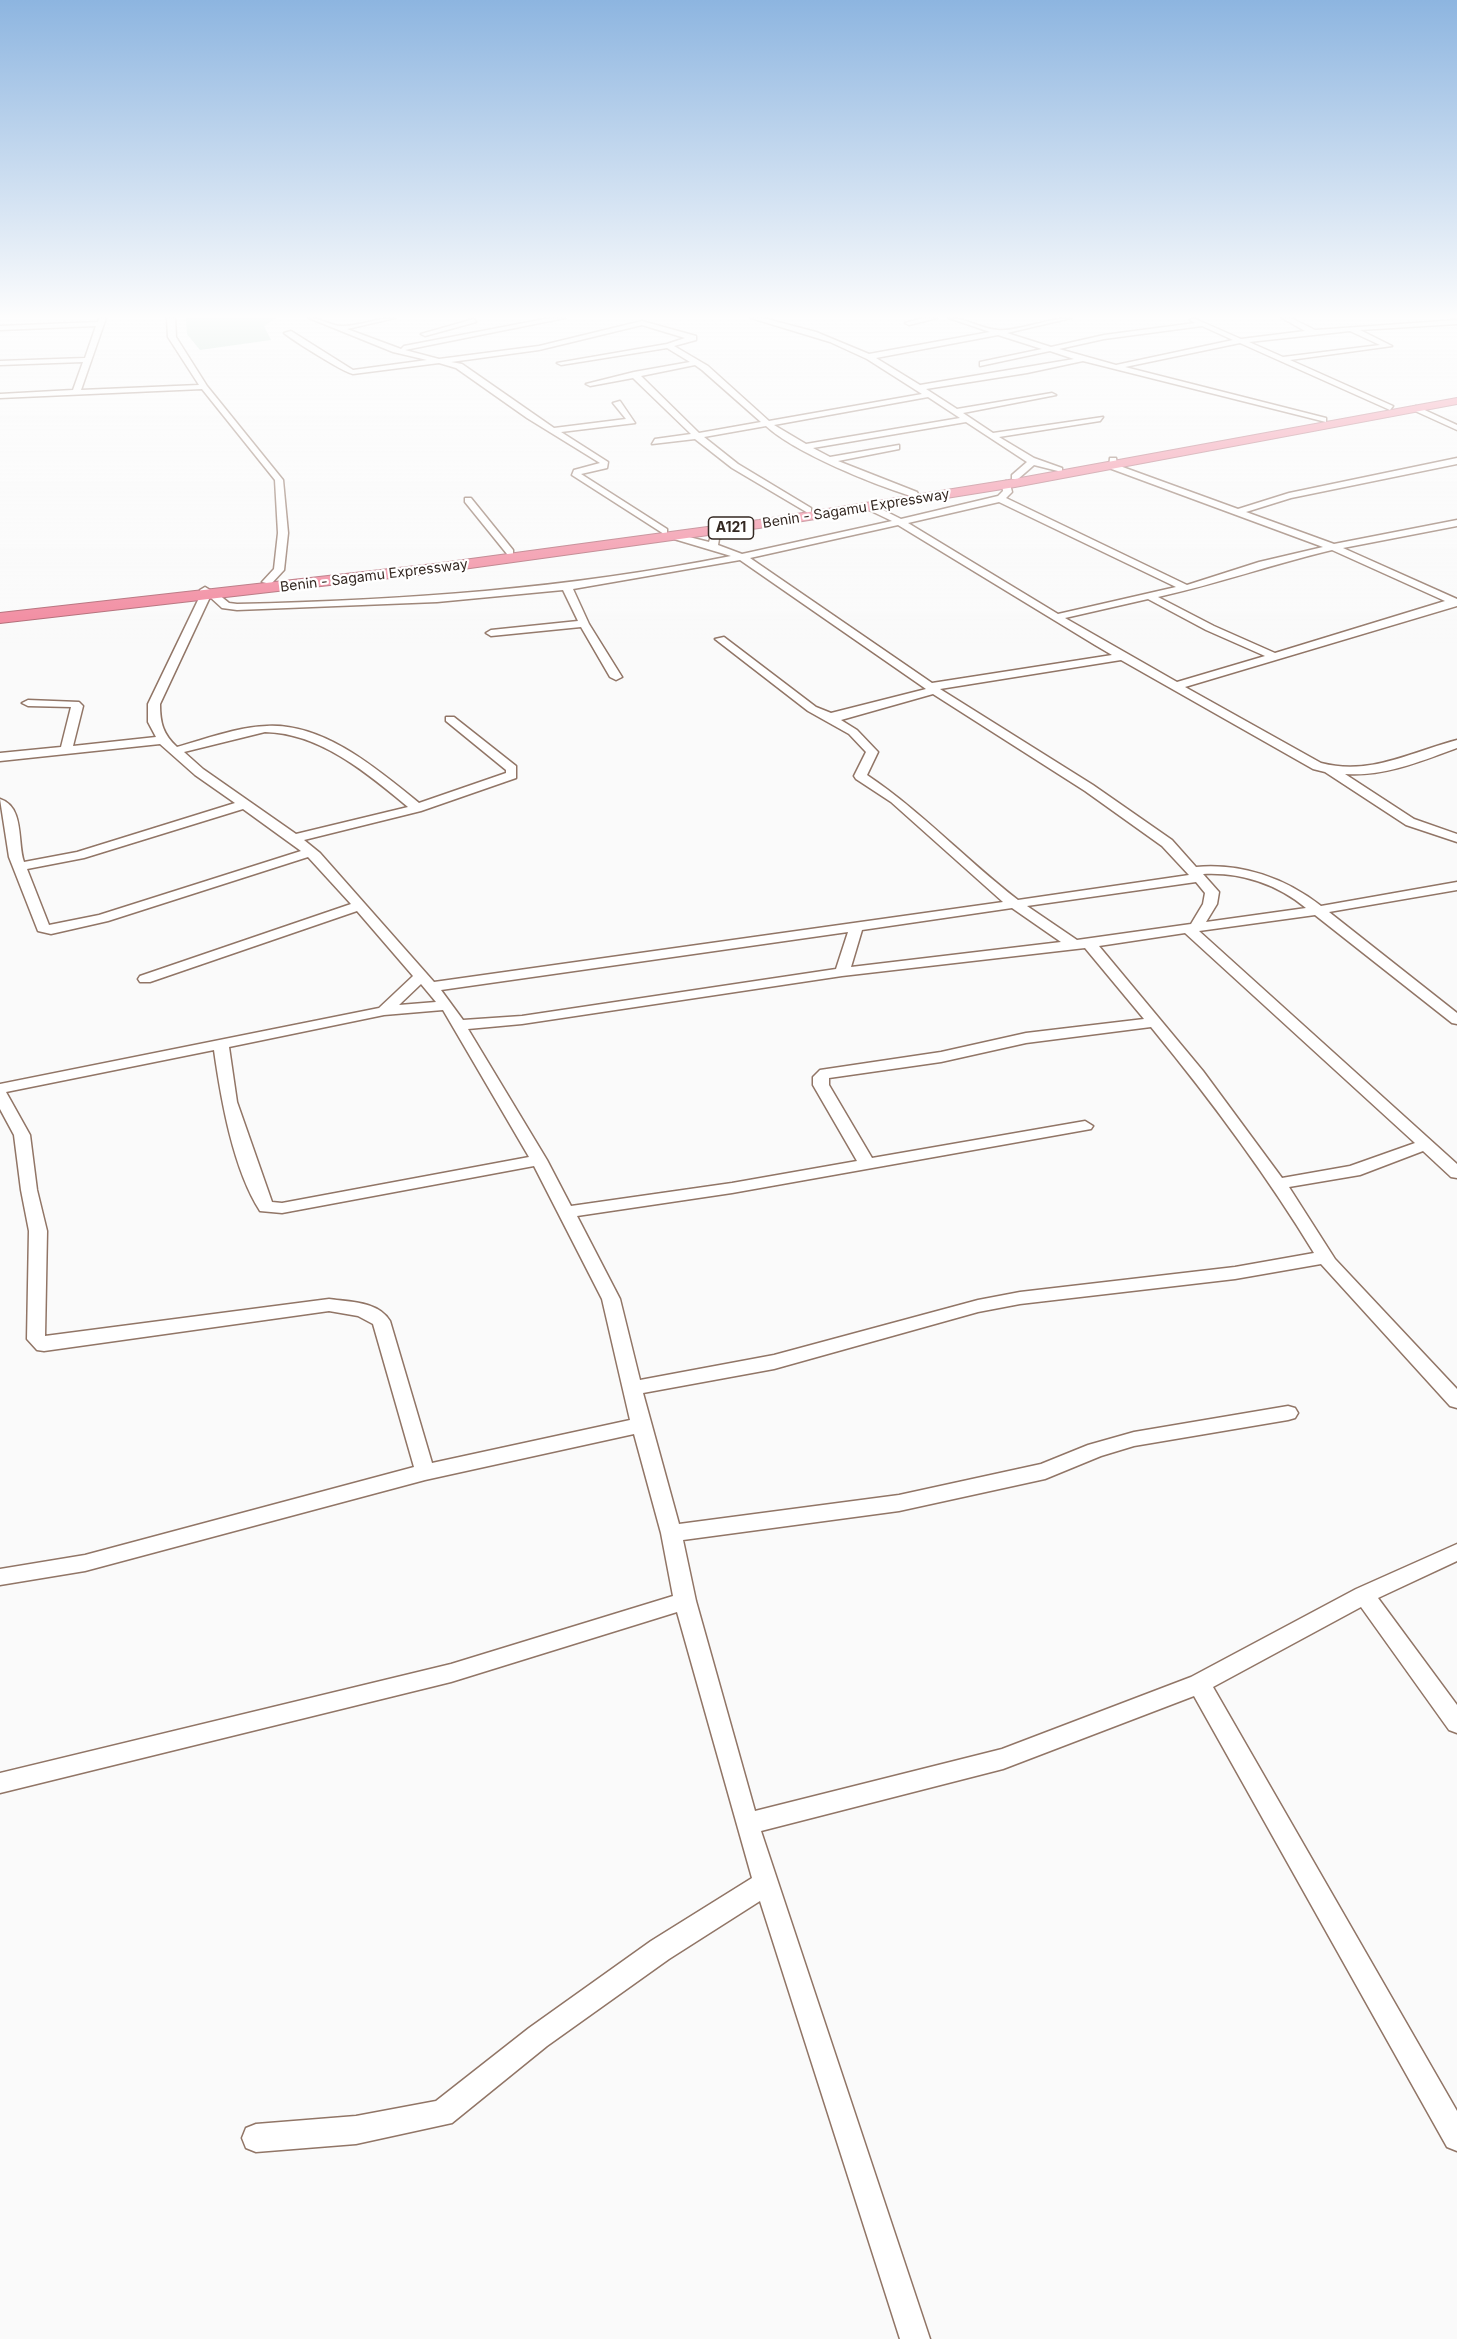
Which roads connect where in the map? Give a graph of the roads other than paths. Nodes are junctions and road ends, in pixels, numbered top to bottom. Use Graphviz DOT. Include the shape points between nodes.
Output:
graph roads {
  1 [pos="236,427"];
  2 [pos="550,427"];
  3 [pos="579,427"];
  4 [pos="688,427"];
  5 [pos="743,427"];
  6 [pos="772,427"];
  7 [pos="920,427"];
  8 [pos="978,427"];
  9 [pos="1044,427"];
  10 [pos="1288,427"];
  11 [pos="1310,427"];
  12 [pos="555,430"];
  13 [pos="697,436"];
  14 [pos="990,436"];
  15 [pos="655,442"];
  16 [pos="804,447"];
  17 [pos="896,447"];
  18 [pos="829,460"];
  19 [pos="1457,461"];
  20 [pos="1031,463"];
  21 [pos="1112,463"];
  22 [pos="1059,470"];
  23 [pos="1011,481"];
  24 [pos="960,492"];
  25 [pos="914,494"];
  26 [pos="1000,499"];
  27 [pos="468,500"];
  28 [pos="870,507"];
  29 [pos="808,510"];
  30 [pos="1238,512"];
  31 [pos="899,523"];
  32 [pos="1457,523"];
  33 [pos="736,528"];
  34 [pos="670,534"];
  35 [pos="713,546"];
  36 [pos="1333,547"];
  37 [pos="510,552"];
  38 [pos="741,557"];
  39 [pos="267,582"];
  40 [pos="566,586"];
  41 [pos="1184,587"];
  42 [pos="208,594"];
  43 [pos="1148,595"];
  44 [pos="1455,602"];
  45 [pos="0,612"];
  46 [pos="1057,617"];
  47 [pos="0,618"];
  48 [pos="584,624"];
  49 [pos="491,633"];
  50 [pos="720,639"];
  51 [pos="1124,656"];
  52 [pos="1276,657"];
  53 [pos="616,677"];
  54 [pos="1177,686"];
  55 [pos="932,689"];
  56 [pos="28,703"];
  57 [pos="450,719"];
  58 [pos="834,719"];
  59 [pos="1457,744"];
  60 [pos="169,745"];
  61 [pos="66,750"];
  62 [pos="0,757"];
  63 [pos="1330,771"];
  64 [pos="0,803"];
  65 [pos="245,804"];
  66 [pos="417,808"];
  67 [pos="294,838"];
  68 [pos="1457,838"];
  69 [pos="310,852"];
  70 [pos="19,867"];
  71 [pos="1195,875"];
  72 [pos="1457,886"];
  73 [pos="1014,903"];
  74 [pos="359,906"];
  75 [pos="1319,910"];
  76 [pos="855,927"];
  77 [pos="1191,927"];
  78 [pos="1082,944"];
  79 [pos="842,972"];
  80 [pos="145,979"];
  81 [pos="425,982"];
  82 [pos="447,1005"];
  83 [pos="384,1011"];
  84 [pos="1457,1020"];
  85 [pos="1156,1022"];
  86 [pos="457,1025"];
  87 [pos="220,1043"];
  88 [pos="0,1089"];
  89 [pos="0,1095"];
  90 [pos="1085,1126"];
  91 [pos="1427,1145"];
  92 [pos="539,1160"];
  93 [pos="867,1163"];
  94 [pos="1457,1173"];
  95 [pos="1277,1184"];
  96 [pos="567,1212"];
  97 [pos="1325,1257"];
  98 [pos="633,1388"];
  99 [pos="1457,1401"];
  100 [pos="1288,1413"];
  101 [pos="641,1425"];
  102 [pos="425,1472"];
  103 [pos="671,1533"];
  104 [pos="1457,1552"];
  105 [pos="0,1577"];
  106 [pos="1364,1595"];
  107 [pos="685,1601"];
  108 [pos="1199,1684"];
  109 [pos="1457,1722"];
  110 [pos="0,1783"];
  111 [pos="747,1824"];
  112 [pos="766,1883"];
  113 [pos="1457,2137"];
  114 [pos="256,2138"];
  115 [pos="915,2339"];
  1 -- 39 [label="street" via="279,480 283,533 279,570"];
  2 -- 12 [label="street"];
  3 -- 12 [label="street"];
  4 -- 13 [label="street"];
  5 -- 13 [label="street"];
  6 -- 16 [label="street"];
  7 -- 16 [label="street"];
  8 -- 14 [label="street"];
  9 -- 14 [label="street"];
  10 -- 21 [label="highway, A121"];
  11 -- 21 [label="highway, Benin - Sagamu Expressway / A121"];
  12 -- 34 [label="street" via="604,462 599,468 577,472 577,477"];
  13 -- 15 [label="street"];
  13 -- 29 [label="street" via="735,466"];
  14 -- 20 [label="street"];
  16 -- 18 [label="street"];
  17 -- 18 [label="street"];
  18 -- 25 [label="street"];
  19 -- 30 [label="street" via="1289,496"];
  20 -- 22 [label="street"];
  20 -- 23 [label="street"];
  21 -- 22 [label="highway, A121"];
  21 -- 23 [label="highway, Benin - Sagamu Expressway / A121"];
  21 -- 30 [label="street"];
  22 -- 23 [label="highway, A121"];
  23 -- 24 [label="highway, Benin - Sagamu Expressway / A121"];
  23 -- 25 [label="highway, A121"];
  23 -- 26 [label="street" via="1008,492"];
  24 -- 26 [label="street"];
  24 -- 28 [label="highway, Benin - Sagamu Expressway / A121"];
  25 -- 29 [label="highway, A121"];
  26 -- 31 [label="street"];
  26 -- 41 [label="street"];
  27 -- 37 [label="street"];
  28 -- 31 [label="street"];
  28 -- 33 [label="highway, Benin - Sagamu Expressway / A121"];
  29 -- 34 [label="highway, A121"];
  30 -- 36 [label="street"];
  31 -- 38 [label="street"];
  31 -- 46 [label="street"];
  32 -- 36 [label="street"];
  33 -- 34 [label="highway, Benin - Sagamu Expressway / A121"];
  33 -- 35 [label="street" via="714,538"];
  34 -- 35 [label="street"];
  34 -- 37 [label="highway, A121"];
  34 -- 42 [label="highway, Benin - Sagamu Expressway / A121"];
  35 -- 38 [label="street"];
  36 -- 41 [label="street"];
  36 -- 44 [label="street"];
  37 -- 39 [label="highway, A121"];
  38 -- 40 [label="street"];
  38 -- 55 [label="street"];
  39 -- 42 [label="highway, A121"];
  40 -- 42 [label="street" via="388,604 237,608"];
  40 -- 48 [label="street"];
  41 -- 43 [label="street"];
  42 -- 45 [label="highway, A121"];
  42 -- 47 [label="highway, Benin - Sagamu Expressway / A121"];
  42 -- 60 [label="street" via="154,704 153,722"];
  43 -- 46 [label="street"];
  43 -- 52 [label="street"];
  44 -- 52 [label="street"];
  46 -- 51 [label="street"];
  48 -- 49 [label="street"];
  48 -- 53 [label="street"];
  50 -- 58 [label="street" via="812,709"];
  51 -- 54 [label="street"];
  51 -- 55 [label="street" via="976,678"];
  52 -- 54 [label="street"];
  54 -- 63 [label="street"];
  55 -- 58 [label="street"];
  55 -- 71 [label="street" via="1089,788 1167,843"];
  56 -- 61 [label="street" via="78,706"];
  57 -- 66 [label="street" via="504,761 512,775"];
  58 -- 73 [label="street" via="872,752 860,776 895,799"];
  59 -- 63 [label="street" via="1392,764"];
  60 -- 61 [label="street"];
  60 -- 65 [label="street"];
  60 -- 66 [label="street" via="265,729 293,732 334,747"];
  61 -- 62 [label="street"];
  63 -- 68 [label="street" via="1410,822"];
  64 -- 70 [label="street" via="11,817"];
  65 -- 67 [label="street"];
  65 -- 70 [label="street" via="79,855"];
  66 -- 67 [label="street"];
  67 -- 69 [label="street"];
  69 -- 70 [label="street" via="103,918 51,930 40,926"];
  69 -- 74 [label="street"];
  71 -- 73 [label="street"];
  71 -- 75 [label="street" via="1232,870 1265,877"];
  71 -- 77 [label="street" via="1212,892 1210,904"];
  72 -- 75 [label="street"];
  73 -- 76 [label="street"];
  73 -- 78 [label="street"];
  74 -- 80 [label="street"];
  74 -- 81 [label="street"];
  75 -- 77 [label="street"];
  75 -- 84 [label="street"];
  76 -- 79 [label="street"];
  76 -- 81 [label="street"];
  77 -- 78 [label="street"];
  77 -- 91 [label="street"];
  78 -- 79 [label="street"];
  78 -- 85 [label="street"];
  79 -- 86 [label="street" via="522,1020"];
  81 -- 82 [label="street"];
  81 -- 83 [label="street"];
  82 -- 83 [label="street"];
  82 -- 86 [label="street"];
  83 -- 87 [label="street"];
  85 -- 93 [label="street" via="1026,1038 941,1058 825,1073 821,1085"];
  85 -- 95 [label="street"];
  86 -- 92 [label="street"];
  87 -- 88 [label="street"];
  87 -- 92 [label="street" via="230,1102 258,1193 266,1207 282,1208"];
  89 -- 102 [label="street" via="22,1135 38,1231 39,1342 44,1345 329,1305 360,1308 381,1322"];
  90 -- 93 [label="street"];
  91 -- 94 [label="street"];
  91 -- 95 [label="street" via="1354,1171"];
  92 -- 96 [label="street"];
  93 -- 96 [label="street"];
  95 -- 97 [label="street"];
  96 -- 98 [label="street" via="611,1299"];
  97 -- 98 [label="street" via="1235,1273 1020,1298 774,1362"];
  97 -- 99 [label="street"];
  98 -- 101 [label="street"];
  100 -- 103 [label="street" via="1134,1439 1034,1474 899,1503"];
  101 -- 102 [label="street"];
  101 -- 103 [label="street"];
  102 -- 105 [label="street" via="85,1563"];
  103 -- 107 [label="street"];
  104 -- 106 [label="street"];
  106 -- 108 [label="street"];
  106 -- 109 [label="street"];
  107 -- 110 [label="street" via="451,1673"];
  107 -- 111 [label="street"];
  108 -- 111 [label="street" via="1003,1759"];
  108 -- 113 [label="street"];
  111 -- 112 [label="street"];
  112 -- 114 [label="street" via="660,1950 538,2037 442,2113 356,2130"];
  112 -- 115 [label="street"];
}
